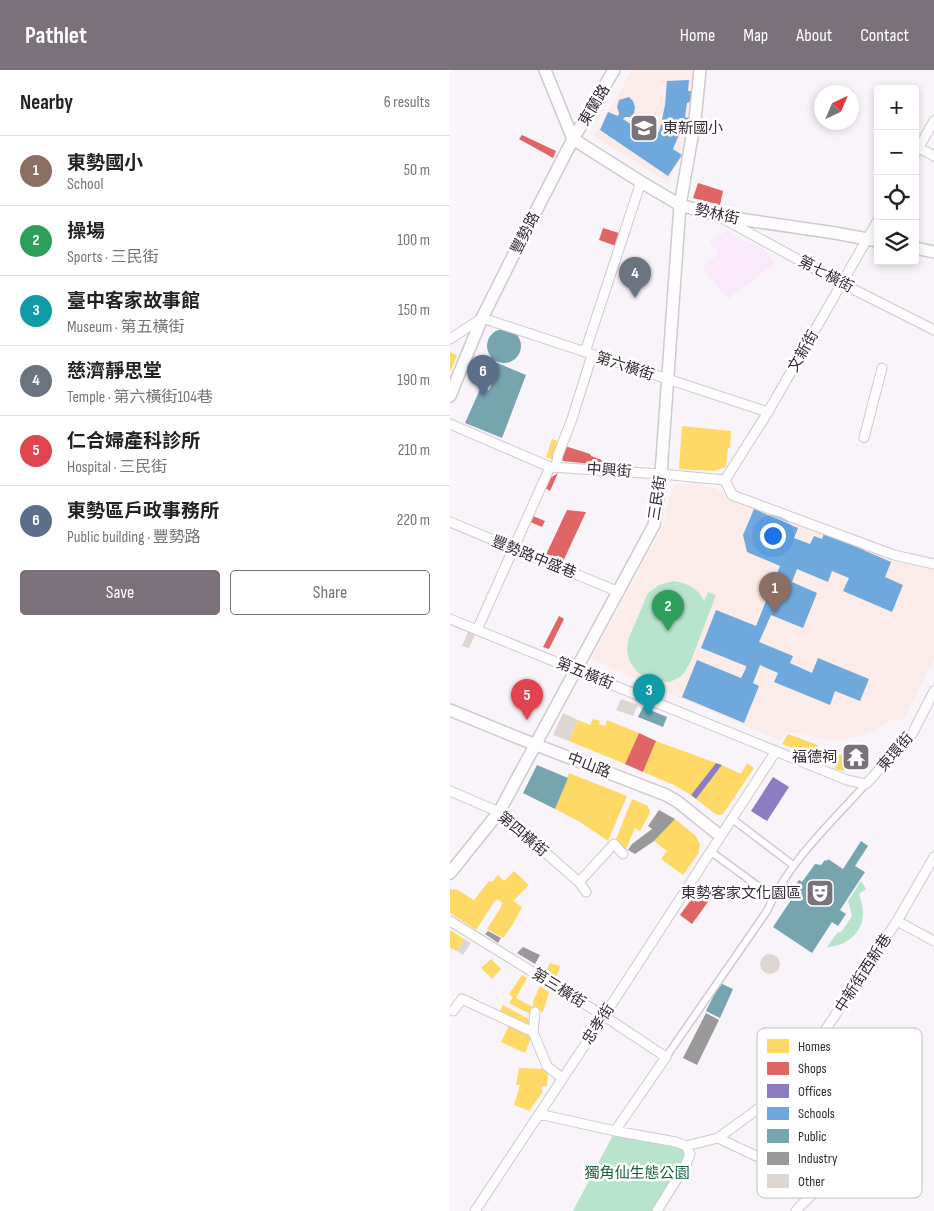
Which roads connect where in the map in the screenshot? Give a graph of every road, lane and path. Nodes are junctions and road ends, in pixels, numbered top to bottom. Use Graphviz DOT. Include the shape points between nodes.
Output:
graph roads {
  1 [pos="545,70"];
  2 [pos="614,70"];
  3 [pos="700,70"];
  4 [pos="934,121"];
  5 [pos="573,139"];
  6 [pos="919,147"];
  7 [pos="919,152"];
  8 [pos="934,156"];
  9 [pos="641,182"];
  10 [pos="680,204"];
  11 [pos="719,216"];
  12 [pos="872,240"];
  13 [pos="919,249"];
  14 [pos="934,252"];
  15 [pos="841,283"];
  16 [pos="482,318"];
  17 [pos="934,330"];
  18 [pos="450,339"];
  19 [pos="589,354"];
  20 [pos="882,368"];
  21 [pos="667,380"];
  22 [pos="450,396"];
  23 [pos="768,412"];
  24 [pos="450,424"];
  25 [pos="864,438"];
  26 [pos="553,467"];
  27 [pos="661,474"];
  28 [pos="726,480"];
  29 [pos="450,522"];
  30 [pos="513,548"];
  31 [pos="934,564"];
  32 [pos="619,592"];
  33 [pos="450,619"];
  34 [pos="478,630"];
  35 [pos="576,669"];
  36 [pos="934,691"];
  37 [pos="450,710"];
  38 [pos="536,745"];
  39 [pos="776,751"];
  40 [pos="866,784"];
  41 [pos="450,791"];
  42 [pos="500,812"];
  43 [pos="731,818"];
  44 [pos="719,835"];
  45 [pos="710,851"];
  46 [pos="623,854"];
  47 [pos="934,857"];
  48 [pos="793,865"];
  49 [pos="450,873"];
  50 [pos="579,882"];
  51 [pos="586,892"];
  52 [pos="773,897"];
  53 [pos="450,921"];
  54 [pos="896,921"];
  55 [pos="934,941"];
  56 [pos="454,1011"];
  57 [pos="536,1012"];
  58 [pos="604,1016"];
  59 [pos="826,1028"];
  60 [pos="533,1032"];
  61 [pos="666,1057"];
  62 [pos="562,1078"];
  63 [pos="757,1110"];
  64 [pos="539,1114"];
  65 [pos="615,1131"];
  66 [pos="718,1138"];
  67 [pos="686,1146"];
  68 [pos="757,1156"];
  69 [pos="809,1198"];
  70 [pos="475,1211"];
  71 [pos="657,1211"];
  72 [pos="796,1211"];
  1 -- 5 [label="street"];
  2 -- 5 [label="street, 東蘭路"];
  3 -- 10 [label="street, 三民街"];
  4 -- 6 [label="street"];
  5 -- 9 [label="street, 勢林街"];
  5 -- 16 [label="street, 豐勢路"];
  7 -- 8 [label="street"];
  9 -- 10 [label="street, 勢林街"];
  9 -- 19 [label="street"];
  10 -- 11 [label="street, 勢林街"];
  10 -- 21 [label="street, 三民街"];
  11 -- 12 [label="street, 勢林街"];
  11 -- 15 [label="street, 第七橫街"];
  12 -- 15 [label="street, 文新街"];
  13 -- 14 [label="street"];
  15 -- 17 [label="street, 第七橫街"];
  15 -- 23 [label="street, 文新街"];
  16 -- 18 [label="street"];
  16 -- 19 [label="street, 第六橫街"];
  16 -- 22 [label="street, 豐勢路"];
  19 -- 21 [label="street, 第六橫街"];
  19 -- 26 [label="street" via="572,419"];
  20 -- 25 [label="street"];
  21 -- 23 [label="street, 第六橫街"];
  21 -- 27 [label="street, 三民街"];
  23 -- 28 [label="street, 文新街"];
  24 -- 26 [label="street, 中興街"];
  26 -- 27 [label="street, 中興街"];
  26 -- 30 [label="street"];
  27 -- 28 [label="street, 中興街"];
  27 -- 32 [label="street, 三民街" via="654,525"];
  28 -- 31 [label="street" via="732,495 894,555"];
  29 -- 30 [label="street, 豐勢路中盛巷"];
  30 -- 32 [label="street, 豐勢路中盛巷"];
  30 -- 34 [label="street"];
  32 -- 35 [label="street, 三民街"];
  33 -- 34 [label="street, 第五橫街"];
  34 -- 35 [label="street, 第五橫街"];
  35 -- 38 [label="street, 三民街"];
  35 -- 39 [label="street, 第五橫街"];
  36 -- 40 [label="street, 東環街" via="912,734"];
  37 -- 38 [label="street, 中山路"];
  38 -- 42 [label="street, 三民街"];
  38 -- 44 [label="street, 中山路" via="666,795"];
  39 -- 40 [label="street" via="847,780"];
  39 -- 43 [label="street"];
  40 -- 48 [label="street"];
  41 -- 42 [label="street, 第四橫街"];
  42 -- 49 [label="street, 三民街"];
  42 -- 50 [label="street, 第四橫街"];
  43 -- 44 [label="street"];
  43 -- 48 [label="street"];
  44 -- 45 [label="street, 忠孝街"];
  45 -- 52 [label="street"];
  45 -- 58 [label="street, 忠孝街"];
  46 -- 50 [label="street" via="614,844"];
  47 -- 54 [label="street, 中新街西新巷"];
  48 -- 52 [label="street"];
  50 -- 51 [label="street, 第四橫街"];
  52 -- 61 [label="street" via="767,911"];
  53 -- 58 [label="street, 第三橫街"];
  54 -- 55 [label="street"];
  54 -- 59 [label="street, 中新街西新巷"];
  56 -- 60 [label="street" via="462,999"];
  57 -- 60 [label="street"];
  58 -- 61 [label="street, 第三橫街"];
  58 -- 62 [label="street, 忠孝街"];
  60 -- 62 [label="street" via="547,1066"];
  61 -- 65 [label="street"];
  62 -- 64 [label="street, 忠孝街"];
  63 -- 66 [label="street, 中新街西新巷"];
  64 -- 65 [label="street"];
  64 -- 70 [label="street, 忠孝街"];
  65 -- 67 [label="street"];
  66 -- 67 [label="street, 中新街西新巷"];
  66 -- 68 [label="street"];
  67 -- 71 [label="street" via="690,1154 686,1164"];
  69 -- 72 [label="street"];
}
